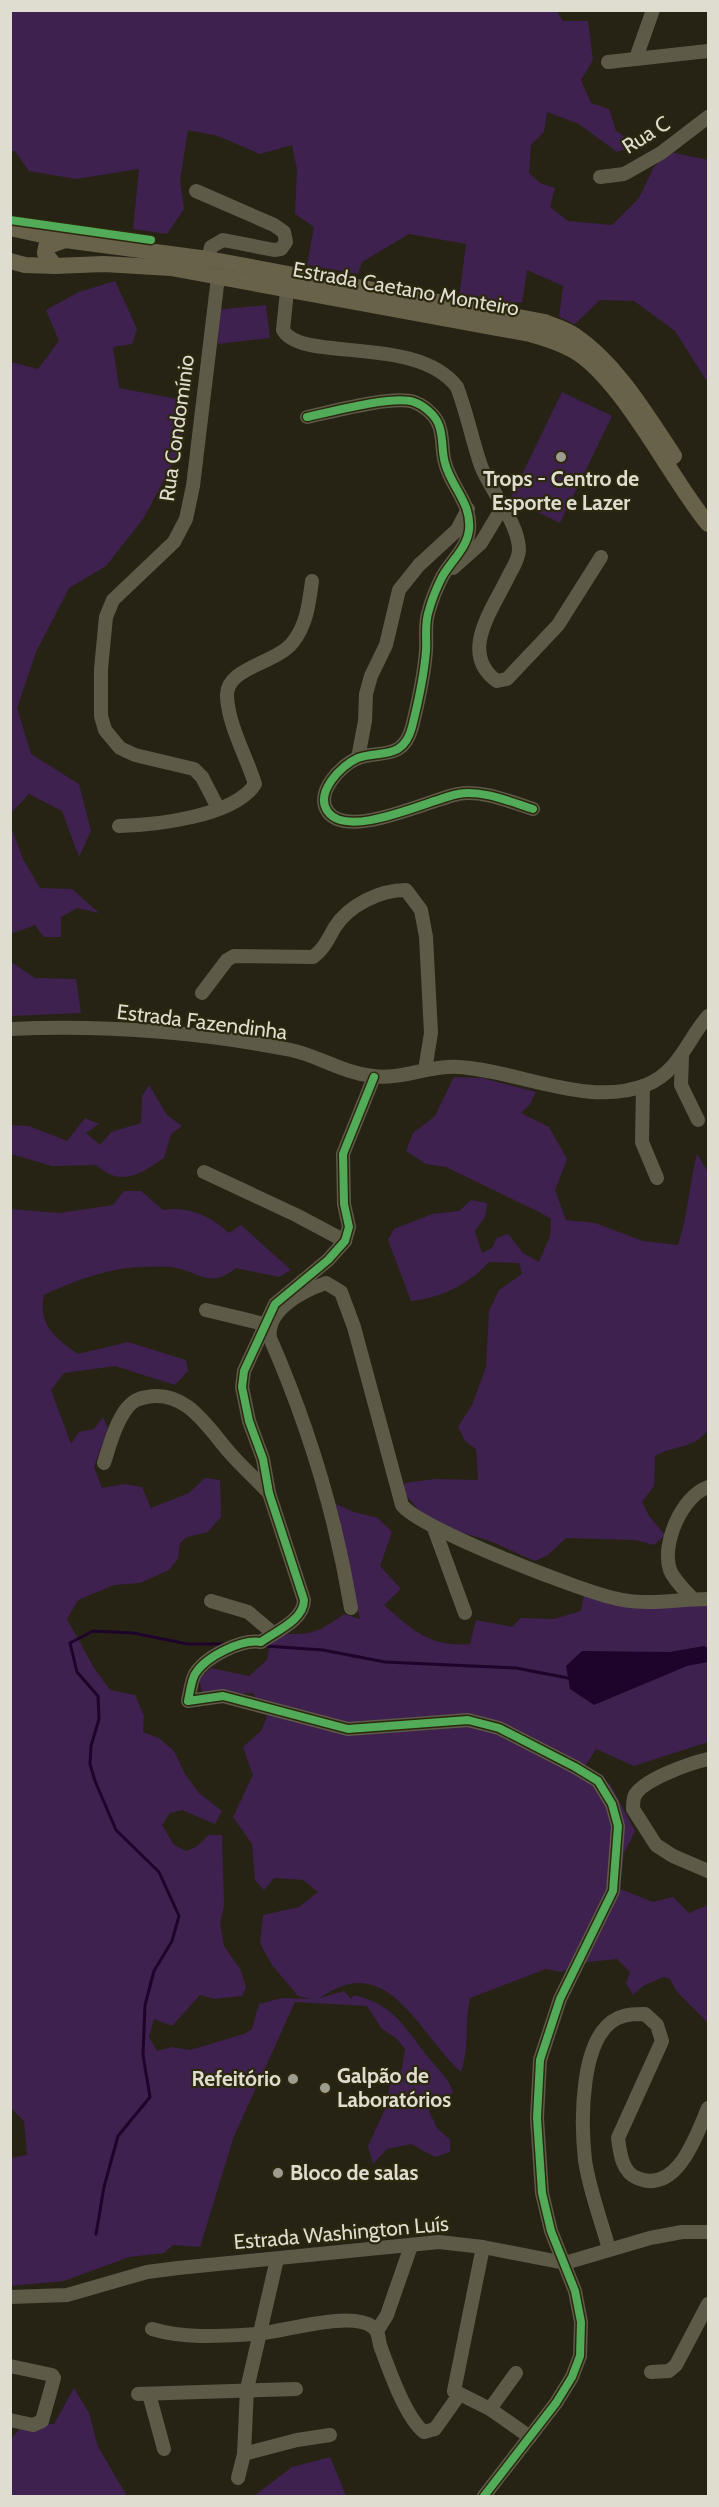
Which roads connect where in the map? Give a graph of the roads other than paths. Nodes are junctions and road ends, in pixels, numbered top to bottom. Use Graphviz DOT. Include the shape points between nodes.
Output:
graph roads {
  1 [pos="653,10"];
  2 [pos="708,51"];
  3 [pos="636,58"];
  4 [pos="608,62"];
  5 [pos="708,117"];
  6 [pos="600,177"];
  7 [pos="196,191"];
  8 [pos="10,228"];
  9 [pos="65,240"];
  10 [pos="208,259"];
  11 [pos="10,261"];
  12 [pos="55,266"];
  13 [pos="218,277"];
  14 [pos="287,291"];
  15 [pos="307,417"];
  16 [pos="708,506"];
  17 [pos="502,508"];
  18 [pos="468,509"];
  19 [pos="708,524"];
  20 [pos="601,557"];
  21 [pos="442,577"];
  22 [pos="312,581"];
  23 [pos="358,758"];
  24 [pos="218,808"];
  25 [pos="533,809"];
  26 [pos="118,826"];
  27 [pos="202,993"];
  28 [pos="708,1016"];
  29 [pos="10,1029"];
  30 [pos="682,1057"];
  31 [pos="424,1070"];
  32 [pos="374,1077"];
  33 [pos="643,1086"];
  34 [pos="698,1120"];
  35 [pos="204,1172"];
  36 [pos="657,1178"];
  37 [pos="345,1241"];
  38 [pos="206,1310"];
  39 [pos="264,1324"];
  40 [pos="104,1463"];
  41 [pos="708,1487"];
  42 [pos="269,1493"];
  43 [pos="434,1528"];
  44 [pos="693,1599"];
  45 [pos="708,1599"];
  46 [pos="211,1601"];
  47 [pos="351,1608"];
  48 [pos="465,1612"];
  49 [pos="273,1633"];
  50 [pos="708,1759"];
  51 [pos="708,1871"];
  52 [pos="708,2108"];
  53 [pos="708,2232"];
  54 [pos="411,2246"];
  55 [pos="483,2247"];
  56 [pos="609,2248"];
  57 [pos="278,2259"];
  58 [pos="565,2263"];
  59 [pos="10,2297"];
  60 [pos="708,2304"];
  61 [pos="152,2329"];
  62 [pos="377,2331"];
  63 [pos="258,2334"];
  64 [pos="10,2366"];
  65 [pos="651,2372"];
  66 [pos="516,2373"];
  67 [pos="247,2389"];
  68 [pos="296,2389"];
  69 [pos="459,2395"];
  70 [pos="490,2409"];
  71 [pos="10,2420"];
  72 [pos="330,2435"];
  73 [pos="530,2437"];
  74 [pos="164,2449"];
  75 [pos="244,2454"];
  76 [pos="238,2478"];
  77 [pos="484,2496"];
  1 -- 3 [label="street"];
  2 -- 3 [label="street"];
  3 -- 4 [label="street"];
  5 -- 6 [label="street, Rua C" via="661,153 624,174"];
  7 -- 10 [label="street" via="274,225 284,232 286,242 281,249 274,250 223,240 211,247"];
  8 -- 9 [label="main road, Estrada Caetano Monteiro"];
  9 -- 10 [label="main road, Estrada Caetano Monteiro"];
  9 -- 12 [label="main road" via="46,247 47,258"];
  10 -- 16 [label="main road, Estrada Caetano Monteiro" via="499,312 573,333 632,394"];
  11 -- 12 [label="main road, Estrada Caetano Monteiro"];
  12 -- 13 [label="main road, Estrada Caetano Monteiro" via="154,266"];
  13 -- 14 [label="main road, Estrada Caetano Monteiro"];
  13 -- 24 [label="street, Rua Condomínio" via="186,519 174,542 113,600 106,617 101,669 101,716 105,730 120,748 194,769"];
  14 -- 17 [label="street" via="282,330 292,341 397,354 426,363 451,379 482,468"];
  14 -- 19 [label="main road, Estrada Caetano Monteiro" via="530,334 575,351 616,393"];
  15 -- 18 [label="street" via="399,400 415,402 437,420 445,464"];
  17 -- 20 [label="street" via="516,532 519,552 480,637 477,654 479,663 497,681 507,679 558,625"];
  17 -- 21 [label="street" via="481,543"];
  18 -- 21 [label="street" via="467,538"];
  18 -- 23 [label="street" via="457,530 399,590 386,645 366,694"];
  21 -- 23 [label="street" via="426,623 422,676 408,738 384,756"];
  22 -- 24 [label="street" via="303,627 291,644 274,658 244,670 228,687 230,716 255,784 242,797"];
  23 -- 25 [label="street" via="333,777 326,792 325,804 336,819 348,822 375,818 421,808 459,793 498,798"];
  24 -- 26 [label="street" via="154,825"];
  27 -- 31 [label="street" via="234,956 314,957 350,908 394,890 406,890 422,910 426,937 432,1033"];
  28 -- 30 [label="street, Estrada Fazendinha"];
  29 -- 32 [label="street, Estrada Fazendinha" via="123,1030 247,1043 294,1051 335,1068"];
  30 -- 33 [label="street, Estrada Fazendinha"];
  30 -- 34 [label="street" via="681,1085"];
  31 -- 32 [label="street, Estrada Fazendinha"];
  31 -- 33 [label="street, Estrada Fazendinha" via="457,1066 587,1092"];
  32 -- 37 [label="street" via="343,1154 344,1204 349,1227"];
  33 -- 36 [label="street" via="642,1142"];
  35 -- 37 [label="street"];
  37 -- 39 [label="street" via="275,1304"];
  38 -- 39 [label="street"];
  39 -- 42 [label="street" via="244,1371 242,1387 249,1421 264,1459"];
  40 -- 42 [label="street" via="117,1424 128,1407 138,1398 169,1396 204,1420 230,1454"];
  41 -- 44 [label="street" via="688,1502 669,1545 672,1574"];
  42 -- 49 [label="street" via="303,1600 298,1616"];
  43 -- 44 [label="street" via="569,1584 616,1599 641,1603"];
  43 -- 47 [label="street" via="402,1505 341,1292 326,1283 317,1286 278,1311 269,1329 324,1482 341,1547"];
  43 -- 48 [label="street"];
  44 -- 45 [label="street"];
  46 -- 49 [label="street" via="248,1612"];
  49 -- 58 [label="street" via="261,1642 249,1640 210,1659 197,1671 188,1701 223,1696 348,1729 468,1720 486,1724 598,1781 612,1804 618,1826 613,1891 560,1999 540,2061 537,2118 542,2193 551,2231"];
  50 -- 51 [label="street" via="690,1763 641,1787 635,1794 633,1809 656,1845"];
  52 -- 56 [label="street" via="688,2153 661,2181 648,2183 632,2176 620,2154 618,2138 662,2042 657,2025 645,2014 615,2019 604,2030 587,2072 583,2103 585,2160"];
  53 -- 56 [label="street, Estrada Washington Luís" via="682,2232"];
  54 -- 55 [label="street, Estrada Washington Luís" via="439,2242"];
  54 -- 57 [label="street, Estrada Washington Luís"];
  54 -- 62 [label="street" via="387,2315"];
  55 -- 58 [label="street, Estrada Washington Luís"];
  55 -- 69 [label="street" via="454,2387"];
  56 -- 58 [label="street, Estrada Washington Luís"];
  57 -- 59 [label="street, Estrada Washington Luís" via="147,2272 67,2295"];
  57 -- 63 [label="street"];
  58 -- 73 [label="street" via="581,2322 580,2356 556,2403"];
  60 -- 65 [label="street" via="676,2365 669,2371"];
  61 -- 63 [label="street" via="177,2336"];
  62 -- 63 [label="street" via="356,2322 338,2322"];
  62 -- 69 [label="street" via="417,2427 424,2432 435,2429"];
  63 -- 67 [label="street"];
  64 -- 71 [label="street" via="54,2378 42,2421 33,2425"];
  66 -- 70 [label="street"];
  67 -- 68 [label="street"];
  67 -- 74 [label="street" via="144,2394"];
  67 -- 75 [label="street"];
  69 -- 70 [label="street"];
  70 -- 73 [label="street"];
  72 -- 75 [label="street"];
  73 -- 77 [label="street"];
  75 -- 76 [label="street"];
}
